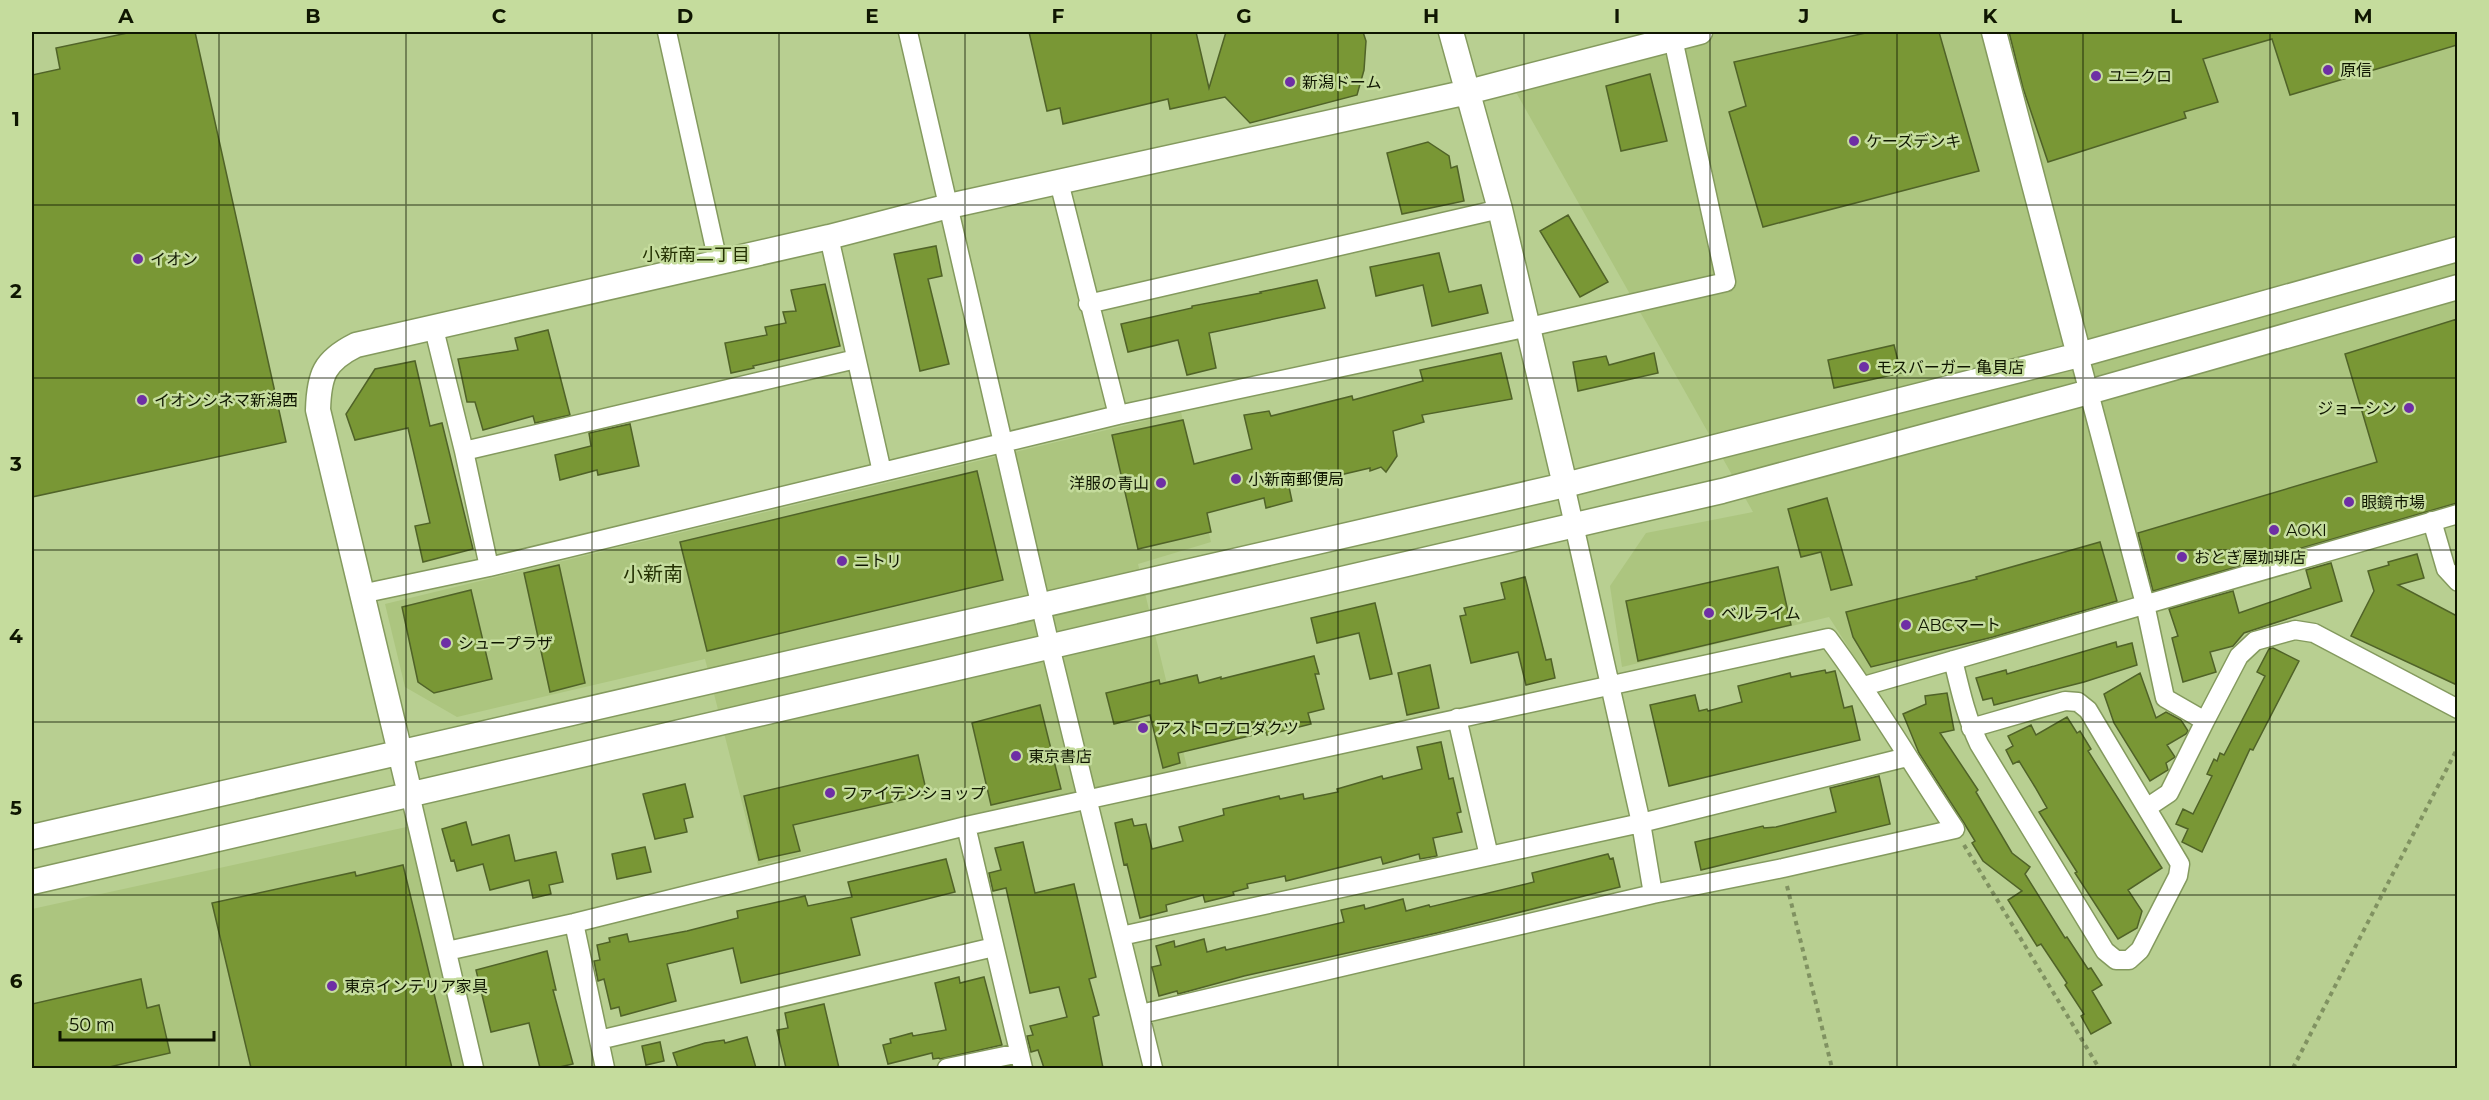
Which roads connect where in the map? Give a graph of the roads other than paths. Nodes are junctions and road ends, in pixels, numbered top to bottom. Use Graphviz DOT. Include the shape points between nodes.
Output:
graph roads {
  1 [pos="667,32"];
  2 [pos="908,32"];
  3 [pos="1451,32"];
  4 [pos="1700,32"];
  5 [pos="1994,32"];
  6 [pos="1673,39"];
  7 [pos="1468,92"];
  8 [pos="1059,182"];
  9 [pos="950,206"];
  10 [pos="1500,209"];
  11 [pos="829,237"];
  12 [pos="2457,249"];
  13 [pos="718,262"];
  14 [pos="2457,287"];
  15 [pos="1088,304"];
  16 [pos="1529,327"];
  17 [pos="434,328"];
  18 [pos="2079,355"];
  19 [pos="856,359"];
  20 [pos="2089,392"];
  21 [pos="1118,415"];
  22 [pos="1004,444"];
  23 [pos="464,451"];
  24 [pos="882,472"];
  25 [pos="1565,485"];
  26 [pos="2457,514"];
  27 [pos="2432,521"];
  28 [pos="1575,525"];
  29 [pos="489,567"];
  30 [pos="2457,582"];
  31 [pos="361,594"];
  32 [pos="2145,604"];
  33 [pos="1042,606"];
  34 [pos="1050,646"];
  35 [pos="1953,660"];
  36 [pos="1611,686"];
  37 [pos="1864,686"];
  38 [pos="2457,709"];
  39 [pos="1456,718"];
  40 [pos="2205,721"];
  41 [pos="1971,728"];
  42 [pos="399,753"];
  43 [pos="1907,757"];
  44 [pos="410,794"];
  45 [pos="1089,801"];
  46 [pos="2148,807"];
  47 [pos="1641,823"];
  48 [pos="966,826"];
  49 [pos="32,837"];
  50 [pos="1489,855"];
  51 [pos="32,882"];
  52 [pos="1653,894"];
  53 [pos="574,923"];
  54 [pos="1121,936"];
  55 [pos="994,947"];
  56 [pos="447,951"];
  57 [pos="1141,1014"];
  58 [pos="599,1040"];
  59 [pos="1021,1061"];
  60 [pos="474,1068"];
  61 [pos="605,1068"];
  62 [pos="946,1068"];
  63 [pos="1153,1068"];
  1 -- 13 [label="street"];
  2 -- 9 [label="street"];
  3 -- 7 [label="street"];
  4 -- 6 [label="street"];
  5 -- 18 [label="street"];
  6 -- 7 [label="street"];
  6 -- 16 [label="street" via="1726,282"];
  7 -- 8 [label="street"];
  7 -- 10 [label="street"];
  8 -- 9 [label="street"];
  8 -- 15 [label="street"];
  9 -- 11 [label="street"];
  9 -- 22 [label="street"];
  10 -- 15 [label="street"];
  10 -- 16 [label="street"];
  11 -- 13 [label="street"];
  11 -- 19 [label="street"];
  12 -- 18 [label="street"];
  13 -- 17 [label="street"];
  14 -- 20 [label="street"];
  15 -- 21 [label="street"];
  16 -- 21 [label="street"];
  16 -- 25 [label="street"];
  17 -- 23 [label="street"];
  17 -- 31 [label="street" via="356,345 336,355 324,370 318,410"];
  18 -- 20 [label="street"];
  18 -- 25 [label="street"];
  19 -- 23 [label="street"];
  19 -- 24 [label="street"];
  20 -- 28 [label="street" via="1722,491"];
  20 -- 32 [label="street"];
  21 -- 22 [label="street"];
  22 -- 24 [label="street"];
  22 -- 33 [label="street"];
  23 -- 29 [label="street"];
  24 -- 29 [label="street"];
  25 -- 28 [label="street"];
  25 -- 33 [label="street"];
  26 -- 27 [label="street"];
  27 -- 30 [label="street" via="2446,569"];
  27 -- 32 [label="street"];
  28 -- 34 [label="street"];
  28 -- 36 [label="street"];
  29 -- 31 [label="street"];
  31 -- 42 [label="street"];
  32 -- 35 [label="street"];
  32 -- 40 [label="street" via="2165,698"];
  33 -- 34 [label="street"];
  33 -- 42 [label="street"];
  34 -- 44 [label="street"];
  34 -- 45 [label="street"];
  35 -- 37 [label="street"];
  35 -- 41 [label="street"];
  36 -- 37 [label="street" via="1828,638"];
  36 -- 39 [label="street"];
  36 -- 47 [label="street"];
  37 -- 43 [label="street"];
  38 -- 40 [label="street" via="2314,633 2295,630 2255,641 2239,656"];
  39 -- 45 [label="street"];
  39 -- 50 [label="street"];
  40 -- 46 [label="street" via="2169,793"];
  41 -- 46 [label="street" via="2065,701 2078,702 2088,710"];
  41 -- 46 [label="street" via="2105,951 2116,960 2129,960 2140,950 2178,876 2180,864 2175,852"];
  42 -- 44 [label="street"];
  42 -- 49 [label="street"];
  43 -- 47 [label="street"];
  43 -- 52 [label="street" via="1955,829"];
  44 -- 51 [label="street"];
  44 -- 56 [label="street"];
  45 -- 48 [label="street"];
  45 -- 54 [label="street"];
  47 -- 50 [label="street"];
  47 -- 52 [label="street"];
  48 -- 53 [label="street"];
  48 -- 55 [label="street"];
  50 -- 54 [label="street"];
  52 -- 57 [label="street"];
  53 -- 56 [label="street"];
  53 -- 58 [label="street"];
  54 -- 57 [label="street"];
  55 -- 58 [label="street"];
  55 -- 59 [label="street"];
  56 -- 60 [label="street"];
  57 -- 63 [label="street"];
  58 -- 61 [label="street"];
  59 -- 62 [label="street"];
}
